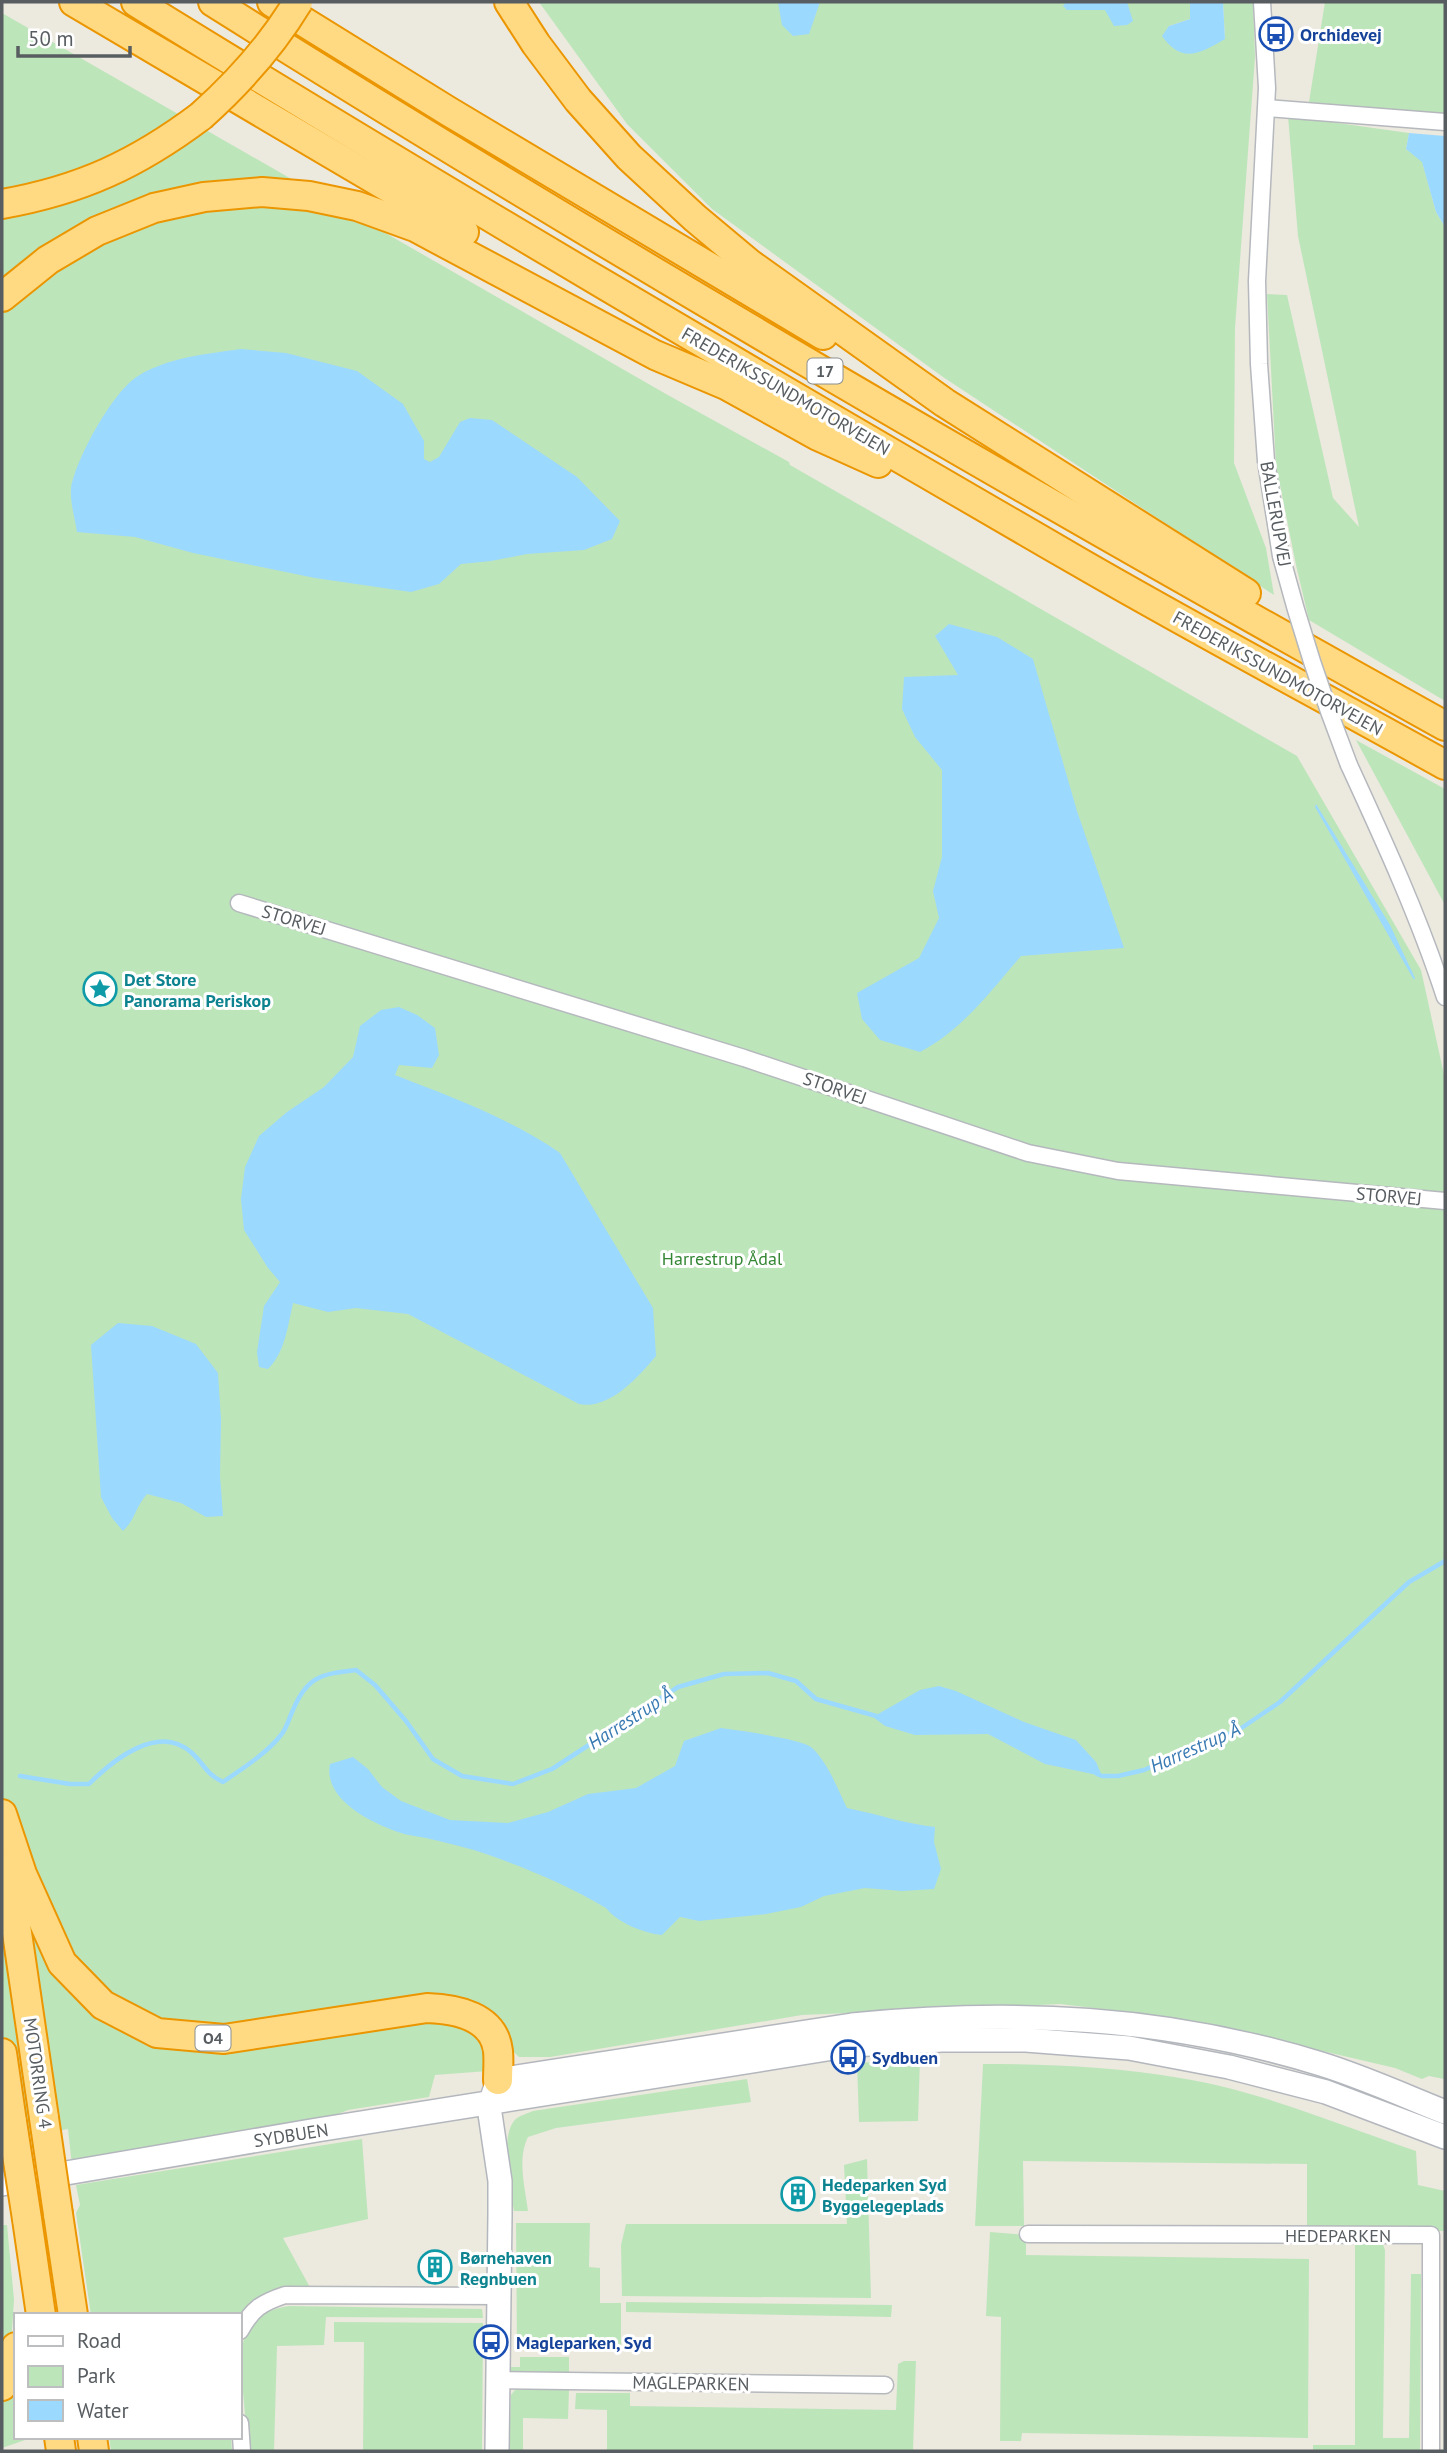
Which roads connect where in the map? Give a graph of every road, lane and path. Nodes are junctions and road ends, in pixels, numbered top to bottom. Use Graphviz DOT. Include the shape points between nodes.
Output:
graph roads {
  1 [pos="74,2"];
  2 [pos="136,2"];
  3 [pos="213,2"];
  4 [pos="272,2"];
  5 [pos="298,2"];
  6 [pos="509,2"];
  7 [pos="1262,2"];
  8 [pos="1266,108"];
  9 [pos="1445,122"];
  10 [pos="2,204"];
  11 [pos="2,297"];
  12 [pos="726,385"];
  13 [pos="945,403"];
  14 [pos="1008,520"];
  15 [pos="1394,698"];
  16 [pos="1445,726"];
  17 [pos="1445,765"];
  18 [pos="239,903"];
  19 [pos="1445,997"];
  20 [pos="1445,1201"];
  21 [pos="2,1814"];
  22 [pos="2,1831"];
  23 [pos="2,2053"];
  24 [pos="494,2091"];
  25 [pos="1445,2112"];
  26 [pos="1445,2137"];
  27 [pos="2,2184"];
  28 [pos="27,2219"];
  29 [pos="1028,2234"];
  30 [pos="501,2296"];
  31 [pos="21,2313"];
  32 [pos="41,2313"];
  33 [pos="73,2313"];
  34 [pos="242,2327"];
  35 [pos="14,2353"];
  36 [pos="498,2381"];
  37 [pos="885,2385"];
  38 [pos="2,2386"];
  39 [pos="497,2451"];
  40 [pos="1431,2451"];
  1 -- 12 [label="highway"];
  2 -- 14 [label="highway, FREDERIKSSUNDMOTORVEJEN / 17" via="748,370"];
  3 -- 15 [label="highway, FREDERIKSSUNDMOTORVEJEN / 17" via="890,410"];
  4 -- 13 [label="highway" via="821,334"];
  5 -- 10 [label="highway, bridge" via="242,78 167,142 89,182"];
  6 -- 13 [label="highway" via="578,100 629,157 695,218 750,264"];
  7 -- 8 [label="street, BALLERUPVEJ"];
  8 -- 9 [label="street"];
  8 -- 19 [label="street, BALLERUPVEJ, bridge" via="1257,281 1259,364 1266,461 1281,556 1322,697 1389,851"];
  11 -- 12 [label="highway" via="48,260 97,231 154,208 204,197 262,192 310,196 358,206 415,227 655,355"];
  12 -- 14 [label="highway" via="818,436"];
  13 -- 15 [label="highway" via="1320,640"];
  14 -- 17 [label="highway, FREDERIKSSUNDMOTORVEJEN / 17"];
  15 -- 16 [label="highway, FREDERIKSSUNDMOTORVEJEN / 17"];
  18 -- 20 [label="street, STORVEJ" via="744,1058 1028,1153 1118,1171"];
  21 -- 24 [label="highway, O4" via="22,1874 62,1963 103,2005 157,2033 224,2039 428,2008 450,2009 467,2014 496,2042"];
  22 -- 33 [label="highway, MOTORRING 4, bridge"];
  23 -- 28 [label="highway, MOTORRING 4, bridge"];
  24 -- 25 [label="street, SYDBUEN" via="844,2026 905,2020 1067,2017 1168,2027 1247,2044 1323,2065"];
  24 -- 26 [label="street, SYDBUEN" via="852,2045 1026,2040 1129,2048 1229,2067 1326,2092"];
  24 -- 27 [label="street, SYDBUEN"];
  24 -- 30 [label="street"];
  28 -- 31 [label="highway"];
  28 -- 32 [label="highway, MOTORRING 4"];
  29 -- 40 [label="street, HEDEPARKEN" via="1431,2235"];
  30 -- 34 [label="street" via="285,2295 265,2302 249,2314"];
  30 -- 36 [label="street"];
  35 -- 38 [label="highway"];
  36 -- 37 [label="street, MAGLEPARKEN"];
  36 -- 39 [label="street"];
}
